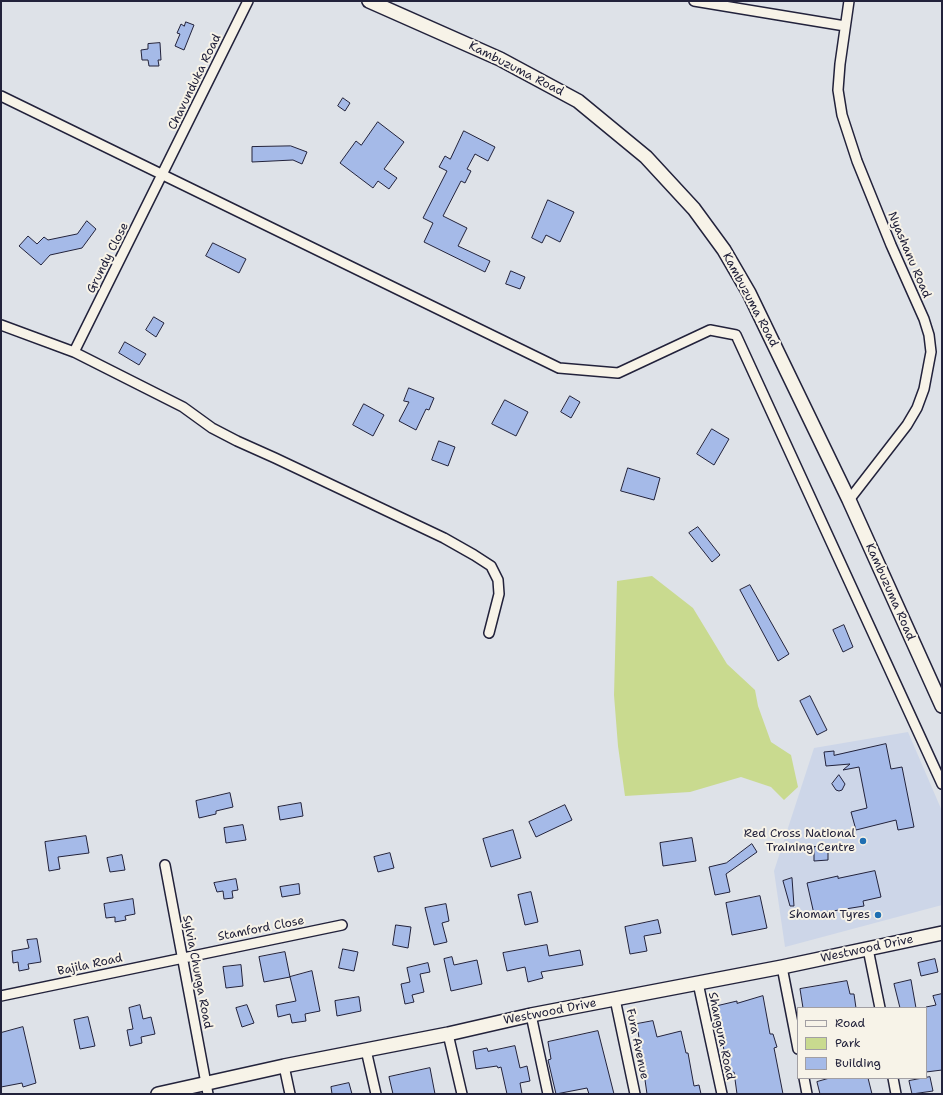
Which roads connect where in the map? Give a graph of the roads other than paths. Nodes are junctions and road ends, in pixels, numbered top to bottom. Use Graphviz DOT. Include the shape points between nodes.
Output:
graph roads {
  1 [pos="248,1"];
  2 [pos="369,1"];
  3 [pos="694,1"];
  4 [pos="849,1"];
  5 [pos="845,26"];
  6 [pos="1,96"];
  7 [pos="164,174"];
  8 [pos="1,325"];
  9 [pos="74,352"];
  10 [pos="849,500"];
  11 [pos="489,633"];
  12 [pos="942,706"];
  13 [pos="942,784"];
  14 [pos="165,865"];
  15 [pos="342,925"];
  16 [pos="942,933"];
  17 [pos="868,949"];
  18 [pos="184,957"];
  19 [pos="782,967"];
  20 [pos="698,983"];
  21 [pos="1,996"];
  22 [pos="615,999"];
  23 [pos="880,1007"];
  24 [pos="531,1015"];
  25 [pos="448,1034"];
  26 [pos="797,1044"];
  27 [pos="366,1050"];
  28 [pos="284,1066"];
  29 [pos="804,1079"];
  30 [pos="893,1079"];
  31 [pos="207,1088"];
  32 [pos="158,1094"];
  33 [pos="290,1094"];
  34 [pos="376,1094"];
  35 [pos="462,1094"];
  36 [pos="548,1094"];
  37 [pos="635,1094"];
  38 [pos="722,1094"];
  39 [pos="807,1094"];
  40 [pos="896,1094"];
  1 -- 7 [label="street, Chavunduka Road"];
  2 -- 10 [label="main road, Kambuzuma Road" via="500,59 578,101 646,157 675,186 694,209 740,277"];
  3 -- 5 [label="street"];
  4 -- 5 [label="street, Nyashanu Road"];
  5 -- 10 [label="street, Nyashanu Road" via="838,90 842,115 865,182 924,319 931,352 924,389 917,408 907,425"];
  6 -- 7 [label="street"];
  7 -- 9 [label="street, Grundy Close"];
  7 -- 13 [label="street" via="559,368 618,373 710,330 736,335"];
  8 -- 9 [label="street"];
  9 -- 11 [label="street" via="182,407 237,442 444,538 491,566 498,580 499,594"];
  10 -- 12 [label="main road, Kambuzuma Road"];
  14 -- 18 [label="street, Sylvia Chunga Road"];
  15 -- 18 [label="street, Stamford Close"];
  16 -- 17 [label="main road, Westwood Drive"];
  17 -- 19 [label="main road, Westwood Drive"];
  17 -- 23 [label="street"];
  18 -- 21 [label="street, Bajila Road"];
  18 -- 31 [label="street, Sylvia Chunga Road"];
  19 -- 20 [label="main road, Westwood Drive"];
  19 -- 26 [label="street"];
  20 -- 22 [label="main road, Westwood Drive"];
  20 -- 38 [label="street, Shangura Road"];
  22 -- 24 [label="main road, Westwood Drive"];
  22 -- 37 [label="street, Fura Avenue"];
  24 -- 25 [label="main road, Westwood Drive"];
  24 -- 36 [label="street"];
  25 -- 27 [label="main road, Westwood Drive"];
  25 -- 35 [label="street"];
  27 -- 28 [label="main road, Westwood Drive"];
  27 -- 34 [label="street"];
  28 -- 31 [label="main road, Westwood Drive"];
  28 -- 33 [label="street"];
  29 -- 39 [label="street"];
  30 -- 40 [label="street"];
  31 -- 32 [label="main road, Westwood Drive"];
}
